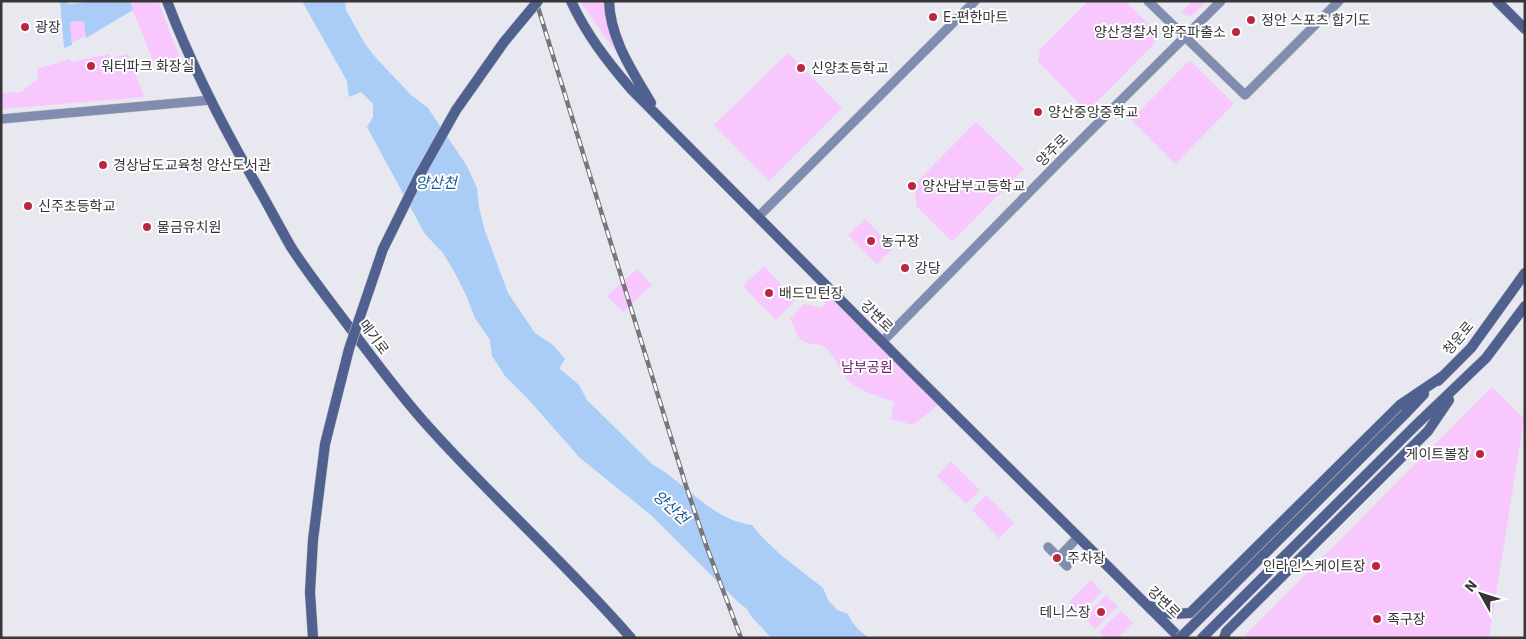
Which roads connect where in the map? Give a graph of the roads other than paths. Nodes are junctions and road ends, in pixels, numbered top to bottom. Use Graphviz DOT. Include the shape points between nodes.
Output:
graph roads {
  1 [pos="167,1"];
  2 [pos="538,1"];
  3 [pos="571,1"];
  4 [pos="610,1"];
  5 [pos="975,1"];
  6 [pos="1148,1"];
  7 [pos="1221,1"];
  8 [pos="1339,1"];
  9 [pos="1497,1"];
  10 [pos="1525,29"];
  11 [pos="1185,36"];
  12 [pos="211,100"];
  13 [pos="656,113"];
  14 [pos="1,119"];
  15 [pos="759,216"];
  16 [pos="1525,273"];
  17 [pos="1525,306"];
  18 [pos="883,341"];
  19 [pos="1443,376"];
  20 [pos="1461,383"];
  21 [pos="1078,537"];
  22 [pos="1048,546"];
  23 [pos="1059,557"];
  24 [pos="1068,566"];
  25 [pos="1146,604"];
  26 [pos="312,638"];
  27 [pos="631,638"];
  28 [pos="1180,638"];
  29 [pos="1202,638"];
  30 [pos="1224,638"];
  1 -- 12 [label="street, 메기로"];
  2 -- 26 [label="street, bridge" via="504,42 456,110 383,249 349,349 325,444 313,540"];
  3 -- 13 [label="street, 강변로" via="596,46 631,89"];
  4 -- 13 [label="street" via="614,30 625,58"];
  5 -- 15 [label="street"];
  6 -- 11 [label="street"];
  7 -- 11 [label="street, 양주로"];
  8 -- 11 [label="street" via="1244,95"];
  9 -- 10 [label="street"];
  11 -- 18 [label="street, 양주로"];
  12 -- 14 [label="street"];
  12 -- 27 [label="street, 메기로" via="292,248 390,380 476,478"];
  13 -- 15 [label="street, 강변로"];
  15 -- 18 [label="street, 강변로"];
  16 -- 19 [label="street, 청운로" via="1471,348"];
  17 -- 20 [label="street" via="1486,358"];
  18 -- 21 [label="street, 강변로"];
  19 -- 25 [label="street" via="1400,405 1190,613 1172,614"];
  19 -- 28 [label="street, 청운로, bridge"];
  20 -- 29 [label="street"];
  20 -- 30 [label="street" via="1428,431 1226,632"];
  21 -- 23 [label="street"];
  21 -- 25 [label="street, 강변로"];
  22 -- 23 [label="street"];
  23 -- 24 [label="street"];
  25 -- 28 [label="street, 강변로"];
}
